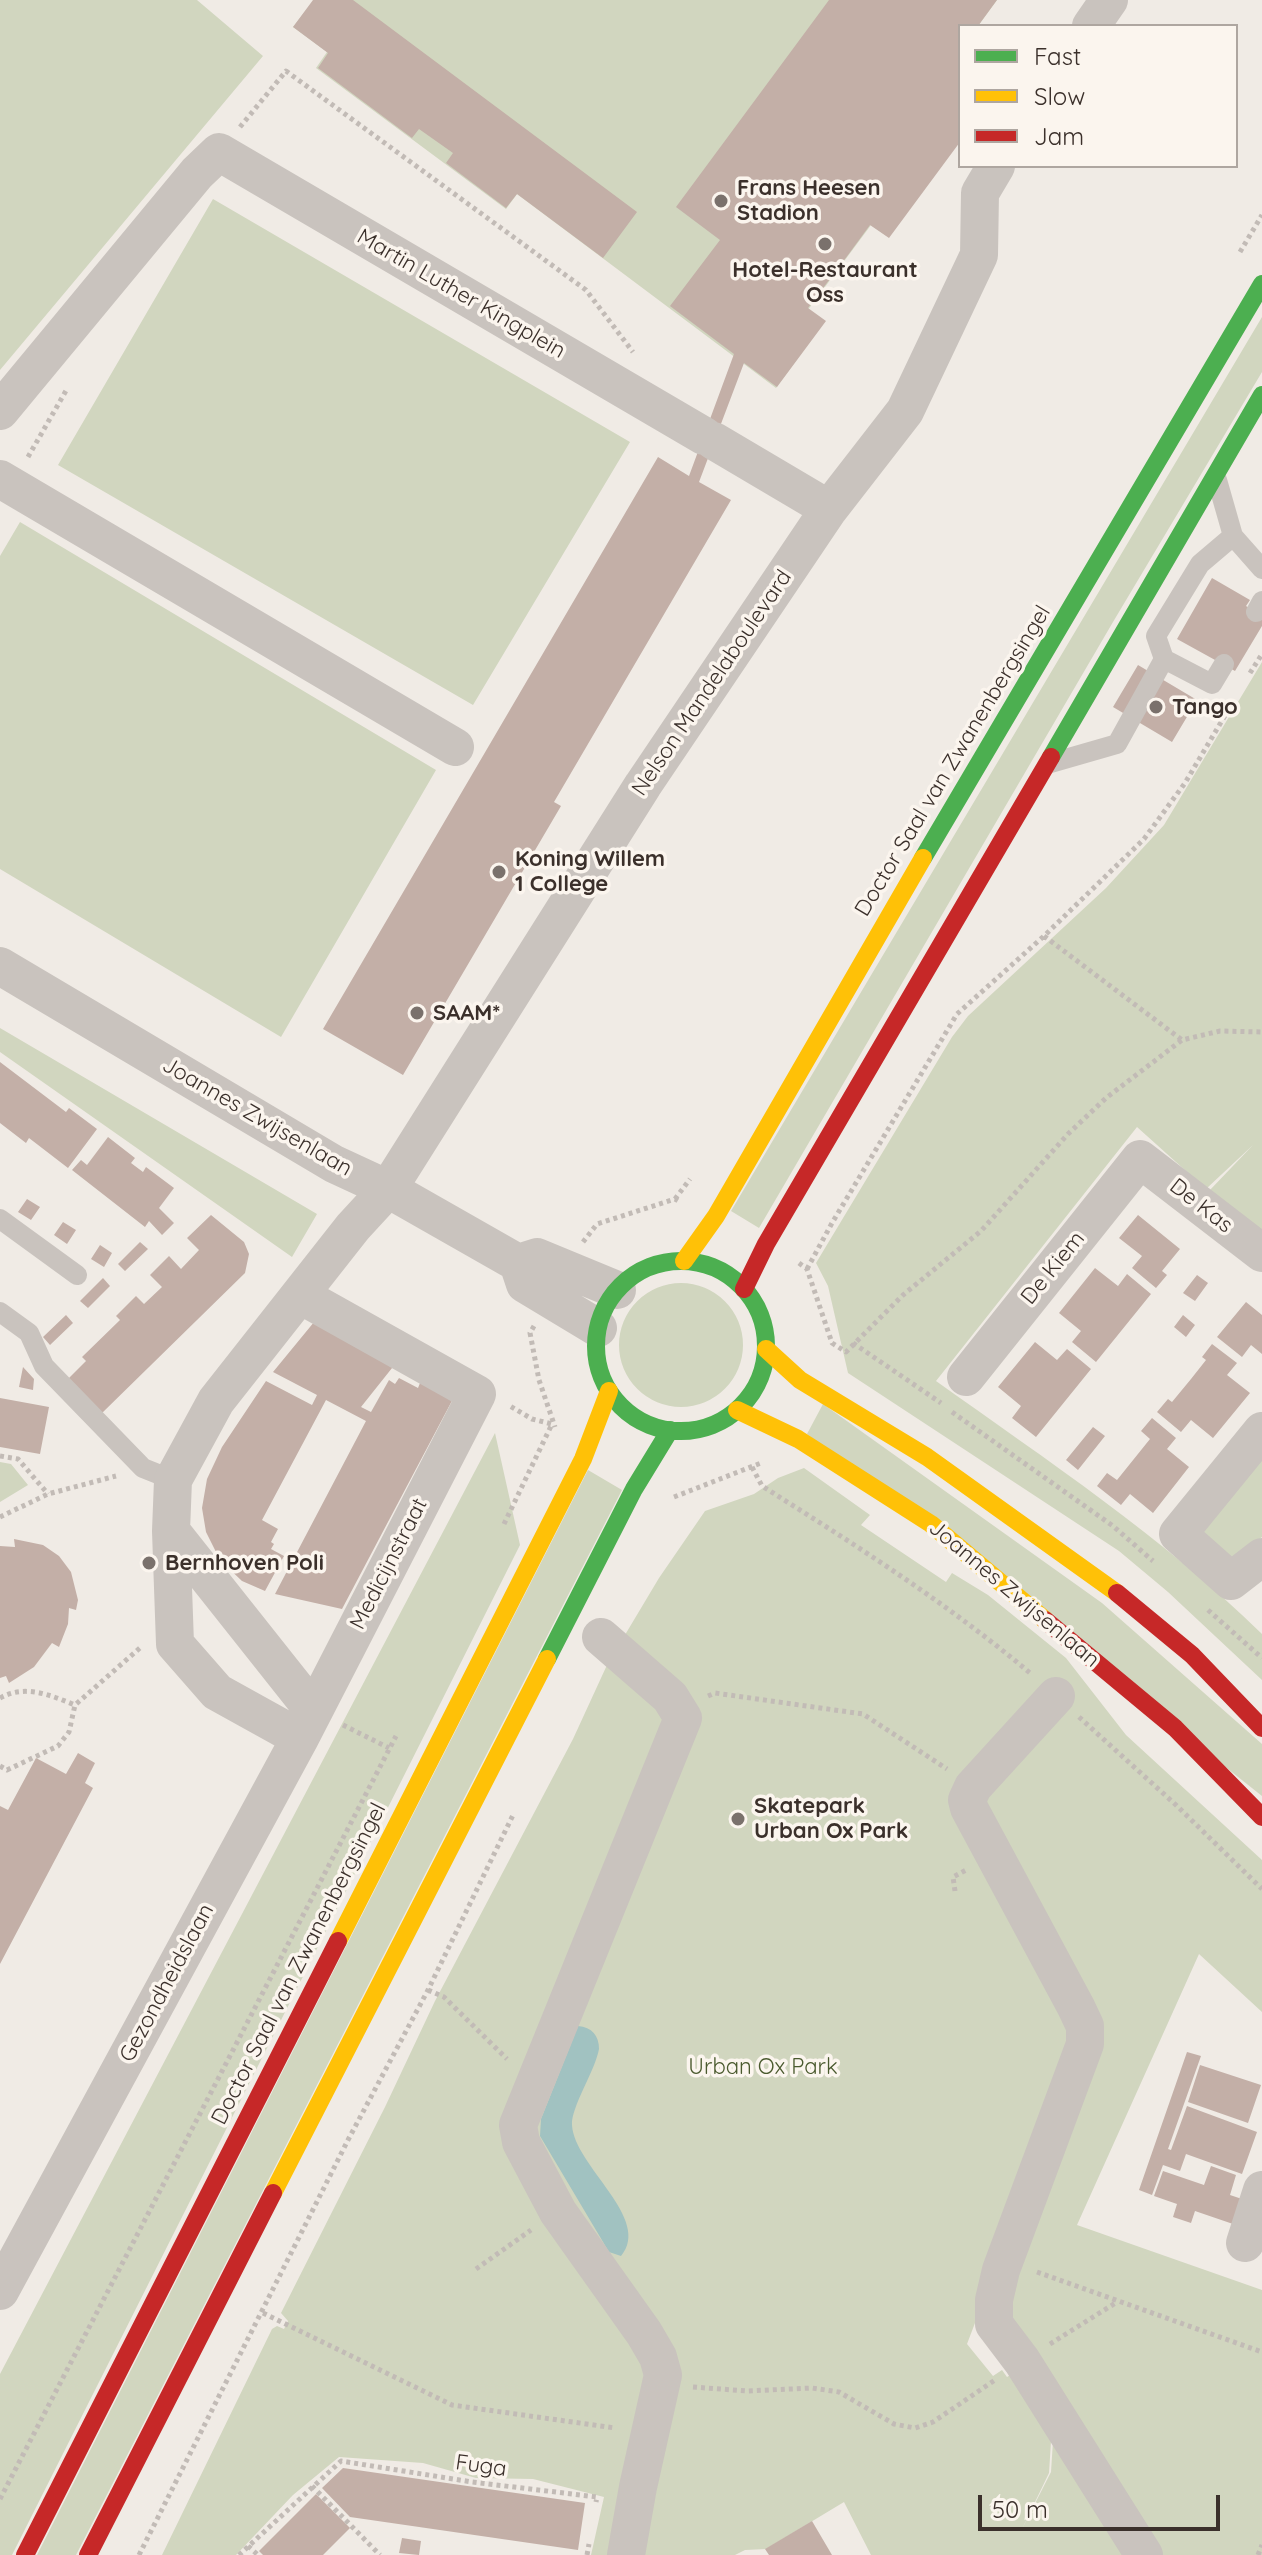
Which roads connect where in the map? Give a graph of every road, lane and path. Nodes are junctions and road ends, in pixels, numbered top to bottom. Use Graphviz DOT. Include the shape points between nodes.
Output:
graph roads {
  1 [pos="1109,0"];
  2 [pos="1092,24"];
  3 [pos="219,152"];
  4 [pos="995,168"];
  5 [pos="1262,284"];
  6 [pos="634,353"];
  7 [pos="1262,395"];
  8 [pos="0,411"];
  9 [pos="1215,474"];
  10 [pos="0,479"];
  11 [pos="829,509"];
  12 [pos="1233,536"];
  13 [pos="1262,569"];
  14 [pos="1262,654"];
  15 [pos="1164,659"];
  16 [pos="1224,664"];
  17 [pos="1247,680"];
  18 [pos="1239,693"];
  19 [pos="455,747"];
  20 [pos="1048,764"];
  21 [pos="1044,936"];
  22 [pos="0,966"];
  23 [pos="1262,1032"];
  24 [pos="1182,1040"];
  25 [pos="1140,1159"];
  26 [pos="388,1189"];
  27 [pos="0,1219"];
  28 [pos="1262,1253"];
  29 [pos="684,1261"];
  30 [pos="518,1263"];
  31 [pos="807,1269"];
  32 [pos="77,1275"];
  33 [pos="744,1289"];
  34 [pos="617,1290"];
  35 [pos="300,1295"];
  36 [pos="0,1312"];
  37 [pos="598,1328"];
  38 [pos="832,1343"];
  39 [pos="853,1343"];
  40 [pos="766,1349"];
  41 [pos="966,1377"];
  42 [pos="609,1391"];
  43 [pos="477,1394"];
  44 [pos="737,1410"];
  45 [pos="552,1424"];
  46 [pos="670,1430"];
  47 [pos="1262,1431"];
  48 [pos="0,1456"];
  49 [pos="752,1467"];
  50 [pos="158,1474"];
  51 [pos="48,1494"];
  52 [pos="675,1497"];
  53 [pos="669,1507"];
  54 [pos="0,1517"];
  55 [pos="171,1531"];
  56 [pos="1262,1557"];
  57 [pos="1156,1564"];
  58 [pos="1199,1602"];
  59 [pos="601,1637"];
  60 [pos="175,1644"];
  61 [pos="1262,1658"];
  62 [pos="1056,1696"];
  63 [pos="0,1698"];
  64 [pos="75,1705"];
  65 [pos="683,1718"];
  66 [pos="307,1724"];
  67 [pos="1262,1728"];
  68 [pos="0,1766"];
  69 [pos="973,1787"];
  70 [pos="518,1806"];
  71 [pos="1262,1817"];
  72 [pos="1262,1889"];
  73 [pos="428,1990"];
  74 [pos="534,2084"];
  75 [pos="1262,2190"];
  76 [pos="1245,2243"];
  77 [pos="511,2245"];
  78 [pos="10,2249"];
  79 [pos="1006,2257"];
  80 [pos="476,2269"];
  81 [pos="0,2291"];
  82 [pos="1117,2302"];
  83 [pos="263,2313"];
  84 [pos="1262,2352"];
  85 [pos="1022,2361"];
  86 [pos="664,2383"];
  87 [pos="651,2433"];
  88 [pos="312,2486"];
  89 [pos="0,2499"];
  90 [pos="595,2511"];
  91 [pos="590,2540"];
  92 [pos="1262,2545"];
  93 [pos="248,2546"];
  94 [pos="25,2555"];
  95 [pos="88,2555"];
  96 [pos="139,2555"];
  97 [pos="239,2555"];
  98 [pos="258,2555"];
  99 [pos="380,2555"];
  100 [pos="587,2555"];
  101 [pos="626,2555"];
  102 [pos="1144,2555"];
  103 [pos="1258,2555"];
  1 -- 2 [label="street"];
  3 -- 6 [label="path" via="286,71 586,290"];
  3 -- 8 [label="street"];
  3 -- 11 [label="street, Martin Luther Kingplein"];
  4 -- 11 [label="street, Nelson Mandelaboulevard" via="980,193 979,255 905,411"];
  5 -- 29 [label="main road, Doctor Saal van Zwanenbergsingel" via="716,1216"];
  7 -- 9 [label="main road"];
  9 -- 12 [label="lane"];
  9 -- 20 [label="main road"];
  10 -- 19 [label="street"];
  11 -- 26 [label="street, Nelson Mandelaboulevard" via="643,785"];
  12 -- 13 [label="lane"];
  12 -- 15 [label="lane" via="1200,564 1156,636"];
  14 -- 17 [label="path"];
  15 -- 16 [label="lane" via="1212,684"];
  15 -- 20 [label="lane" via="1117,744"];
  18 -- 21 [label="path" via="1144,839"];
  20 -- 33 [label="main road"];
  21 -- 24 [label="path"];
  21 -- 31 [label="path" via="957,1014"];
  22 -- 26 [label="street, Joannes Zwijsenlaan" via="334,1164"];
  23 -- 24 [label="path" via="1220,1031"];
  24 -- 39 [label="path" via="1096,1107 981,1231"];
  25 -- 28 [label="street, De Kas"];
  25 -- 41 [label="street, De Kiem"];
  26 -- 30 [label="street, Joannes Zwijsenlaan"];
  26 -- 35 [label="street"];
  27 -- 32 [label="lane"];
  29 -- 33 [label="main road" via="727,1274"];
  29 -- 34 [label="main road" via="647,1268"];
  30 -- 34 [label="street, Joannes Zwijsenlaan" via="537,1257"];
  30 -- 37 [label="street, Joannes Zwijsenlaan" via="525,1284"];
  33 -- 40 [label="main road" via="761,1317"];
  34 -- 37 [label="main road"];
  35 -- 43 [label="street"];
  35 -- 50 [label="street"];
  36 -- 50 [label="lane" via="29,1333 44,1366"];
  37 -- 42 [label="main road" via="597,1361"];
  38 -- 39 [label="path" via="846,1352"];
  39 -- 57 [label="path" via="1113,1526"];
  40 -- 44 [label="main road" via="758,1383"];
  40 -- 67 [label="main road" via="811,1385 925,1455 1073,1560 1183,1647"];
  42 -- 46 [label="main road" via="636,1418"];
  42 -- 94 [label="main road, Doctor Saal van Zwanenbergsingel" via="583,1459"];
  43 -- 45 [label="path"];
  43 -- 66 [label="street, Medicijnstraat"];
  44 -- 46 [label="main road" via="706,1427"];
  44 -- 71 [label="main road, Joannes Zwijsenlaan" via="798,1439 931,1524 1175,1728"];
  46 -- 95 [label="main road" via="634,1489"];
  47 -- 56 [label="street" via="1178,1534 1231,1581"];
  48 -- 51 [label="path" via="18,1459"];
  49 -- 62 [label="path" via="762,1486 878,1559 996,1644"];
  50 -- 51 [label="path"];
  50 -- 55 [label="street"];
  51 -- 54 [label="path"];
  52 -- 53 [label="path"];
  55 -- 60 [label="street"];
  55 -- 66 [label="street"];
  58 -- 61 [label="path"];
  59 -- 65 [label="street" via="670,1697"];
  60 -- 64 [label="path" via="149,1639"];
  60 -- 66 [label="street" via="217,1692"];
  62 -- 69 [label="street"];
  62 -- 72 [label="path"];
  63 -- 64 [label="path" via="14,1691 44,1693"];
  64 -- 68 [label="path" via="69,1732 58,1746 7,1770"];
  65 -- 69 [label="path" via="715,1693 863,1714"];
  65 -- 74 [label="street"];
  66 -- 78 [label="street, Gezondheidslaan"];
  66 -- 89 [label="path, Doctor Saal van Zwanenbergsingel" via="389,1748"];
  69 -- 79 [label="street" via="969,1808 1086,2031"];
  70 -- 73 [label="path"];
  73 -- 74 [label="path" via="444,1997"];
  73 -- 83 [label="path"];
  74 -- 86 [label="street" via="518,2125 521,2142 558,2212 654,2349"];
  75 -- 76 [label="street"];
  77 -- 80 [label="path"];
  78 -- 81 [label="street, Gezondheidslaan"];
  79 -- 82 [label="path"];
  79 -- 85 [label="street" via="994,2300 994,2324"];
  82 -- 84 [label="path"];
  82 -- 85 [label="path"];
  83 -- 87 [label="path" via="452,2405"];
  83 -- 96 [label="path"];
  85 -- 86 [label="path" via="933,2422 915,2428 894,2424 839,2392 707,2390"];
  85 -- 102 [label="street"];
  86 -- 87 [label="street"];
  87 -- 101 [label="street"];
  88 -- 90 [label="path, Fuga" via="341,2461 597,2497"];
  88 -- 93 [label="path, Fuga"];
  88 -- 99 [label="path"];
  91 -- 100 [label="path"];
  92 -- 103 [label="path"];
  93 -- 97 [label="path, Fuga"];
  93 -- 98 [label="path"];
}
